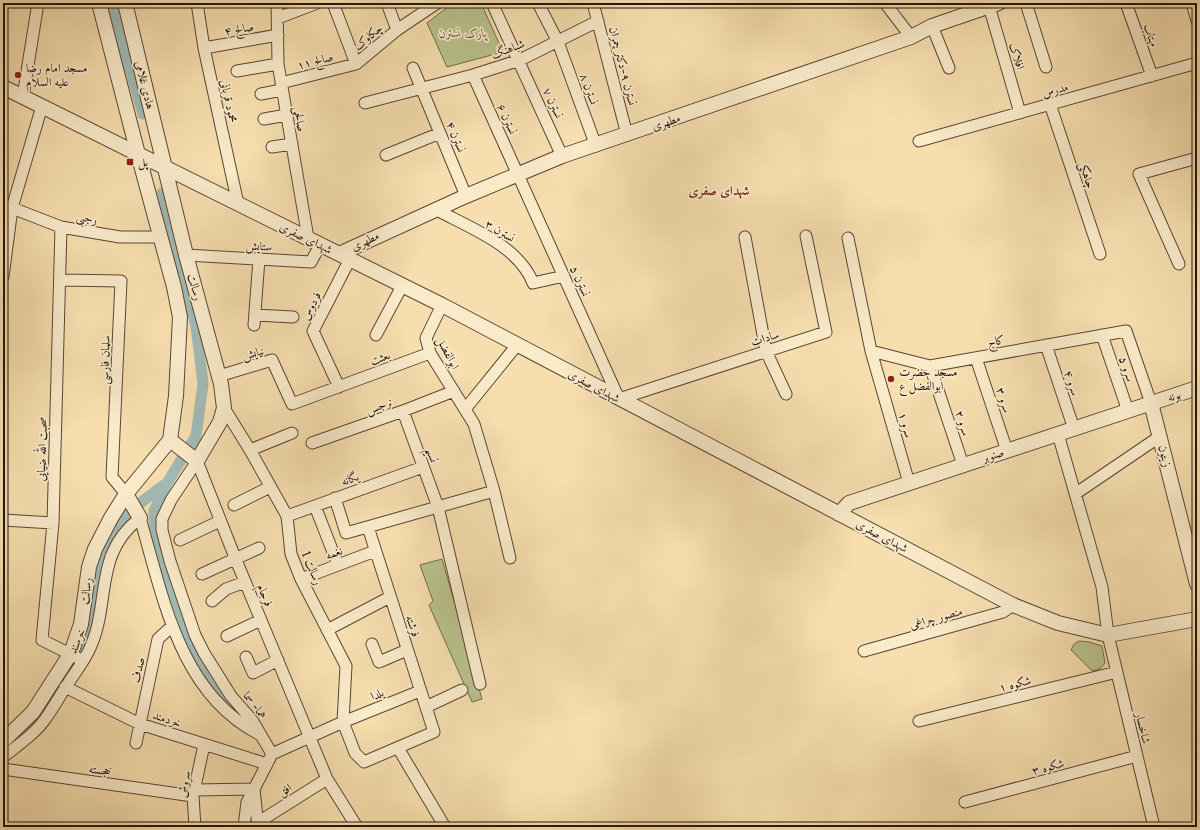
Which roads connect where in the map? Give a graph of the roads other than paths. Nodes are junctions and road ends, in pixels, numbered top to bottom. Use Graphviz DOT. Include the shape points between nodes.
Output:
graph roads {
  1 [pos="38,3"];
  2 [pos="125,3"];
  3 [pos="197,3"];
  4 [pos="277,3"];
  5 [pos="317,3"];
  6 [pos="333,3"];
  7 [pos="387,3"];
  8 [pos="437,3"];
  9 [pos="492,3"];
  10 [pos="538,3"];
  11 [pos="593,3"];
  12 [pos="885,3"];
  13 [pos="1026,3"];
  14 [pos="1126,3"];
  15 [pos="1192,3"];
  16 [pos="101,4"];
  17 [pos="994,5"];
  18 [pos="278,18"];
  19 [pos="1197,21"];
  20 [pos="598,22"];
  21 [pos="932,26"];
  22 [pos="397,30"];
  23 [pos="278,35"];
  24 [pos="911,37"];
  25 [pos="558,42"];
  26 [pos="204,48"];
  27 [pos="520,60"];
  28 [pos="1197,63"];
  29 [pos="278,64"];
  30 [pos="356,64"];
  31 [pos="1046,67"];
  32 [pos="414,68"];
  33 [pos="949,68"];
  34 [pos="237,71"];
  35 [pos="473,75"];
  36 [pos="1152,76"];
  37 [pos="3,87"];
  38 [pos="282,87"];
  39 [pos="422,88"];
  40 [pos="261,94"];
  41 [pos="23,96"];
  42 [pos="365,103"];
  43 [pos="1050,104"];
  44 [pos="42,106"];
  45 [pos="1020,113"];
  46 [pos="287,115"];
  47 [pos="264,119"];
  48 [pos="440,133"];
  49 [pos="627,136"];
  50 [pos="919,141"];
  51 [pos="292,144"];
  52 [pos="596,146"];
  53 [pos="272,147"];
  54 [pos="138,154"];
  55 [pos="386,155"];
  56 [pos="562,156"];
  57 [pos="1197,158"];
  58 [pos="165,167"];
  59 [pos="518,174"];
  60 [pos="466,196"];
  61 [pos="238,204"];
  62 [pos="12,208"];
  63 [pos="436,209"];
  64 [pos="61,227"];
  65 [pos="6,228"];
  66 [pos="806,236"];
  67 [pos="160,237"];
  68 [pos="745,237"];
  69 [pos="848,238"];
  70 [pos="314,242"];
  71 [pos="1100,254"];
  72 [pos="186,255"];
  73 [pos="344,256"];
  74 [pos="259,259"];
  75 [pos="1179,264"];
  76 [pos="564,276"];
  77 [pos="3,277"];
  78 [pos="61,280"];
  79 [pos="402,286"];
  80 [pos="442,305"];
  81 [pos="293,316"];
  82 [pos="1126,331"];
  83 [pos="376,335"];
  84 [pos="1102,335"];
  85 [pos="517,345"];
  86 [pos="1046,345"];
  87 [pos="766,351"];
  88 [pos="871,351"];
  89 [pos="430,353"];
  90 [pos="976,358"];
  91 [pos="930,366"];
  92 [pos="219,376"];
  93 [pos="339,388"];
  94 [pos="1197,388"];
  95 [pos="454,391"];
  96 [pos="786,394"];
  97 [pos="619,399"];
  98 [pos="1151,403"];
  99 [pos="292,404"];
  100 [pos="224,408"];
  101 [pos="466,408"];
  102 [pos="403,411"];
  103 [pos="1128,411"];
  104 [pos="1074,429"];
  105 [pos="292,433"];
  106 [pos="1058,434"];
  107 [pos="1160,436"];
  108 [pos="170,440"];
  109 [pos="312,443"];
  110 [pos="250,450"];
  111 [pos="1007,451"];
  112 [pos="197,461"];
  113 [pos="964,465"];
  114 [pos="422,467"];
  115 [pos="909,483"];
  116 [pos="270,487"];
  117 [pos="494,491"];
  118 [pos="126,494"];
  119 [pos="1075,494"];
  120 [pos="336,498"];
  121 [pos="234,505"];
  122 [pos="315,506"];
  123 [pos="438,507"];
  124 [pos="839,514"];
  125 [pos="287,516"];
  126 [pos="140,518"];
  127 [pos="3,520"];
  128 [pos="220,521"];
  129 [pos="53,523"];
  130 [pos="368,527"];
  131 [pos="180,540"];
  132 [pos="260,548"];
  133 [pos="375,551"];
  134 [pos="510,558"];
  135 [pos="236,560"];
  136 [pos="338,565"];
  137 [pos="202,574"];
  138 [pos="301,579"];
  139 [pos="245,582"];
  140 [pos="1197,584"];
  141 [pos="390,597"];
  142 [pos="212,601"];
  143 [pos="1013,605"];
  144 [pos="1197,619"];
  145 [pos="261,620"];
  146 [pos="172,626"];
  147 [pos="327,630"];
  148 [pos="1108,635"];
  149 [pos="226,636"];
  150 [pos="372,644"];
  151 [pos="407,650"];
  152 [pos="864,652"];
  153 [pos="71,653"];
  154 [pos="246,657"];
  155 [pos="278,660"];
  156 [pos="83,661"];
  157 [pos="1117,672"];
  158 [pos="480,684"];
  159 [pos="65,687"];
  160 [pos="462,690"];
  161 [pos="420,691"];
  162 [pos="426,707"];
  163 [pos="919,721"];
  164 [pos="343,722"];
  165 [pos="140,724"];
  166 [pos="259,734"];
  167 [pos="310,737"];
  168 [pos="3,741"];
  169 [pos="136,743"];
  170 [pos="204,745"];
  171 [pos="398,748"];
  172 [pos="1137,756"];
  173 [pos="3,757"];
  174 [pos="269,759"];
  175 [pos="3,769"];
  176 [pos="328,778"];
  177 [pos="254,789"];
  178 [pos="194,793"];
  179 [pos="965,802"];
  180 [pos="258,825"];
  181 [pos="195,827"];
  182 [pos="244,827"];
  183 [pos="357,827"];
  184 [pos="445,827"];
  185 [pos="1154,827"];
  1 -- 41 [label="street"];
  2 -- 58 [label="street, هادی غلامی"];
  3 -- 26 [label="street, محمود قربانی"];
  4 -- 18 [label="street, صالحی"];
  5 -- 18 [label="street"];
  6 -- 30 [label="street"];
  7 -- 22 [label="street"];
  8 -- 22 [label="street, چکاوک"];
  9 -- 27 [label="street, نسترن ۷"];
  10 -- 25 [label="street, نسترن ۸"];
  11 -- 20 [label="street, نسترن ۹-دکتر چمران"];
  12 -- 24 [label="street"];
  13 -- 31 [label="street"];
  14 -- 36 [label="street, مهتاب"];
  15 -- 19 [label="street"];
  16 -- 54 [label="street, هادی غلامی"];
  17 -- 21 [label="street, مطهری"];
  17 -- 45 [label="street, افلاک"];
  18 -- 23 [label="street, صالحی"];
  20 -- 25 [label="street, شباهنگ"];
  20 -- 49 [label="street, نسترن ۹-دکتر چمران"];
  21 -- 24 [label="street, مطهری"];
  21 -- 33 [label="street"];
  22 -- 30 [label="street, چکاوک"];
  23 -- 26 [label="street, صالح ۴"];
  23 -- 29 [label="street, صالحی"];
  24 -- 49 [label="street, مطهری"];
  25 -- 27 [label="street, شباهنگ"];
  25 -- 52 [label="street, نسترن ۸"];
  26 -- 61 [label="street, محمود قربانی"];
  27 -- 35 [label="street, شباهنگ"];
  27 -- 56 [label="street, نسترن ۷"];
  28 -- 36 [label="street, مدرس"];
  29 -- 34 [label="street"];
  29 -- 38 [label="street, صالحی"];
  30 -- 38 [label="street, صالح ۱۱"];
  32 -- 39 [label="street, نسترن ۴"];
  35 -- 39 [label="street, شباهنگ"];
  35 -- 59 [label="street, نسترن ۶"];
  36 -- 43 [label="street, مدرس"];
  37 -- 41 [label="street, شهدای صفری"];
  38 -- 40 [label="street, صالح ۱۱"];
  38 -- 46 [label="street, صالحی"];
  39 -- 42 [label="street, شباهنگ"];
  39 -- 48 [label="street, نسترن ۴"];
  41 -- 44 [label="street, شهدای صفری"];
  43 -- 45 [label="street, مدرس"];
  43 -- 71 [label="street, چاهکی"];
  44 -- 54 [label="street, شهدای صفری"];
  44 -- 62 [label="street"];
  45 -- 50 [label="street, مدرس"];
  46 -- 47 [label="street"];
  46 -- 51 [label="street, صالحی"];
  48 -- 55 [label="street"];
  48 -- 60 [label="street, نسترن ۴"];
  49 -- 52 [label="street, مطهری"];
  51 -- 53 [label="street"];
  51 -- 70 [label="street, صالحی"];
  52 -- 56 [label="street, مطهری"];
  54 -- 58 [label="street, شهدای صفری"];
  54 -- 67 [label="street, رسالت"];
  56 -- 59 [label="street, مطهری"];
  57 -- 75 [label="street" via="1139,174"];
  58 -- 61 [label="street, شهدای صفری"];
  58 -- 72 [label="street, رسالت"];
  59 -- 60 [label="street, مطهری"];
  59 -- 76 [label="street, نسترن ۵"];
  60 -- 63 [label="street, مطهری"];
  61 -- 70 [label="street, شهدای صفری"];
  62 -- 64 [label="street, رجبی"];
  62 -- 65 [label="street"];
  63 -- 73 [label="street, مطهری"];
  63 -- 76 [label="street, نسترن ۳" via="508,249 528,269 533,282"];
  64 -- 67 [label="street, رجبی" via="120,237"];
  64 -- 78 [label="street, صحبت الله ضیایی"];
  65 -- 77 [label="street"];
  66 -- 87 [label="street, سادات" via="826,332"];
  67 -- 108 [label="street, رسالت" via="180,317 176,396"];
  68 -- 87 [label="street"];
  69 -- 88 [label="street, سرو ۱"];
  70 -- 73 [label="street, شهدای صفری"];
  70 -- 74 [label="street, ستایش" via="311,262"];
  72 -- 74 [label="street, ستایش"];
  72 -- 92 [label="street, رسالت"];
  73 -- 79 [label="street, شهدای صفری"];
  73 -- 93 [label="street, فردوس" via="313,331"];
  74 -- 81 [label="street" via="255,320"];
  76 -- 97 [label="street, نسترن ۵"];
  78 -- 118 [label="street, سلمان فارسی" via="121,281 112,477"];
  78 -- 129 [label="street, صحبت الله ضیایی"];
  79 -- 80 [label="street, شهدای صفری"];
  79 -- 83 [label="street"];
  80 -- 85 [label="street, شهدای صفری"];
  80 -- 89 [label="street, ابوالفضل" via="426,338"];
  82 -- 84 [label="street, کاج"];
  82 -- 98 [label="street, زیتون"];
  84 -- 86 [label="street, کاج"];
  84 -- 103 [label="street, سرو ۵"];
  85 -- 97 [label="street, شهدای صفری"];
  85 -- 101 [label="street"];
  86 -- 90 [label="street, کاج"];
  86 -- 104 [label="street, سرو ۴"];
  87 -- 96 [label="street"];
  87 -- 97 [label="street, سادات"];
  88 -- 91 [label="street, کاج"];
  88 -- 115 [label="street, سرو ۱"];
  89 -- 93 [label="street, بعثت"];
  89 -- 95 [label="street, ابوالفضل"];
  90 -- 91 [label="street, کاج"];
  90 -- 111 [label="street, سرو ۳"];
  91 -- 113 [label="street, سرو ۲"];
  92 -- 99 [label="street, نیایش" via="272,360"];
  92 -- 100 [label="street, رسالت"];
  93 -- 99 [label="street, بعثت"];
  94 -- 98 [label="street, بونه"];
  95 -- 101 [label="street, ابوالفضل"];
  95 -- 102 [label="street, نرجس"];
  97 -- 124 [label="street, شهدای صفری"];
  98 -- 103 [label="street, صنوبر"];
  98 -- 107 [label="street, زیتون"];
  100 -- 110 [label="street, رسالت 1"];
  100 -- 112 [label="street, رسالت" via="220,422"];
  101 -- 117 [label="street, ابوالفضل" via="474,424"];
  102 -- 109 [label="street, نرجس"];
  102 -- 114 [label="street, نسیم"];
  103 -- 104 [label="street, صنوبر"];
  104 -- 106 [label="street, صنوبر"];
  105 -- 110 [label="street"];
  106 -- 111 [label="street, صنوبر"];
  106 -- 119 [label="street, شاخسار"];
  107 -- 119 [label="street"];
  107 -- 140 [label="street, زیتون"];
  108 -- 112 [label="street"];
  108 -- 118 [label="street, رسالت"];
  110 -- 116 [label="street, رسالت 1"];
  111 -- 113 [label="street, صنوبر"];
  112 -- 128 [label="street, فرجام"];
  112 -- 166 [label="street, هما- سما" via="166,508 162,530 195,636 231,696 252,720"];
  113 -- 115 [label="street, صنوبر"];
  114 -- 120 [label="street, یگانه"];
  114 -- 123 [label="street, نسیم"];
  115 -- 124 [label="street, صنوبر" via="850,503"];
  116 -- 121 [label="street"];
  116 -- 125 [label="street, رسالت 1"];
  117 -- 123 [label="street"];
  117 -- 134 [label="street, ابوالفضل"];
  118 -- 126 [label="street"];
  118 -- 153 [label="street, رسالت" via="111,518 89,566 82,624"];
  119 -- 148 [label="street, شاخسار" via="1102,587"];
  120 -- 122 [label="street, یگانه"];
  120 -- 130 [label="street" via="346,533"];
  122 -- 125 [label="street, یگانه"];
  122 -- 136 [label="street"];
  123 -- 130 [label="street"];
  123 -- 158 [label="street, نسیم"];
  124 -- 143 [label="street, شهدای صفری"];
  125 -- 138 [label="street, رسالت 1" via="291,554"];
  126 -- 146 [label="street, هما- سما"];
  126 -- 156 [label="street, خرسند" via="130,525 120,539 107,566 97,628"];
  127 -- 129 [label="street"];
  128 -- 131 [label="street"];
  128 -- 135 [label="street, فرجام"];
  129 -- 153 [label="street, صحبت الله ضیایی" via="42,640"];
  130 -- 133 [label="street, فرشته"];
  132 -- 135 [label="street"];
  133 -- 136 [label="street, نغمه"];
  133 -- 141 [label="street, فرشته"];
  135 -- 137 [label="street"];
  135 -- 139 [label="street, فرجام"];
  136 -- 138 [label="street, نغمه"];
  138 -- 147 [label="street, رسالت 1"];
  139 -- 142 [label="street" via="226,589"];
  139 -- 145 [label="street, فرجام"];
  141 -- 147 [label="street"];
  141 -- 151 [label="street, فرشته"];
  143 -- 148 [label="street, شهدای صفری" via="1058,623"];
  143 -- 152 [label="street, منصور چراغی" via="1003,612"];
  144 -- 148 [label="street, شهدای صفری"];
  145 -- 149 [label="street"];
  145 -- 155 [label="street, فرجام"];
  146 -- 165 [label="street, صدف" via="158,639"];
  146 -- 166 [label="street, هما- سما" via="192,669 214,698 244,727"];
  147 -- 164 [label="street, رسالت 1" via="346,666"];
  148 -- 157 [label="street, شاخسار"];
  150 -- 151 [label="street" via="379,662"];
  151 -- 161 [label="street, فرشته"];
  153 -- 156 [label="street"];
  153 -- 168 [label="street, رسالت" via="33,712"];
  154 -- 155 [label="street" via="253,673"];
  155 -- 167 [label="street, فرجام"];
  156 -- 159 [label="street, خرسند"];
  157 -- 163 [label="street, شکوه ۱"];
  157 -- 172 [label="street, شاخسار"];
  159 -- 165 [label="street, خردمند"];
  159 -- 173 [label="street, خرسند" via="39,726"];
  160 -- 162 [label="street"];
  161 -- 162 [label="street, فرشته"];
  161 -- 164 [label="street, یلدا"];
  162 -- 171 [label="street, فرشته" via="434,732"];
  164 -- 167 [label="street, یلدا"];
  164 -- 171 [label="street" via="355,753 364,762"];
  165 -- 169 [label="street, صدف"];
  165 -- 170 [label="street, خردمند"];
  166 -- 174 [label="street" via="267,744"];
  167 -- 174 [label="street, یلدا"];
  167 -- 176 [label="street, فرجام"];
  170 -- 174 [label="street, خردمند"];
  170 -- 178 [label="street, سروش"];
  171 -- 184 [label="street"];
  172 -- 179 [label="street, شکوه ۳"];
  172 -- 185 [label="street, شاخسار"];
  174 -- 177 [label="street"];
  175 -- 178 [label="street, خجسته"];
  176 -- 180 [label="street, افق"];
  176 -- 183 [label="street"];
  177 -- 178 [label="street, خجسته"];
  177 -- 180 [label="street"];
  177 -- 182 [label="street" via="247,802"];
  178 -- 181 [label="street, سروش"];
}
